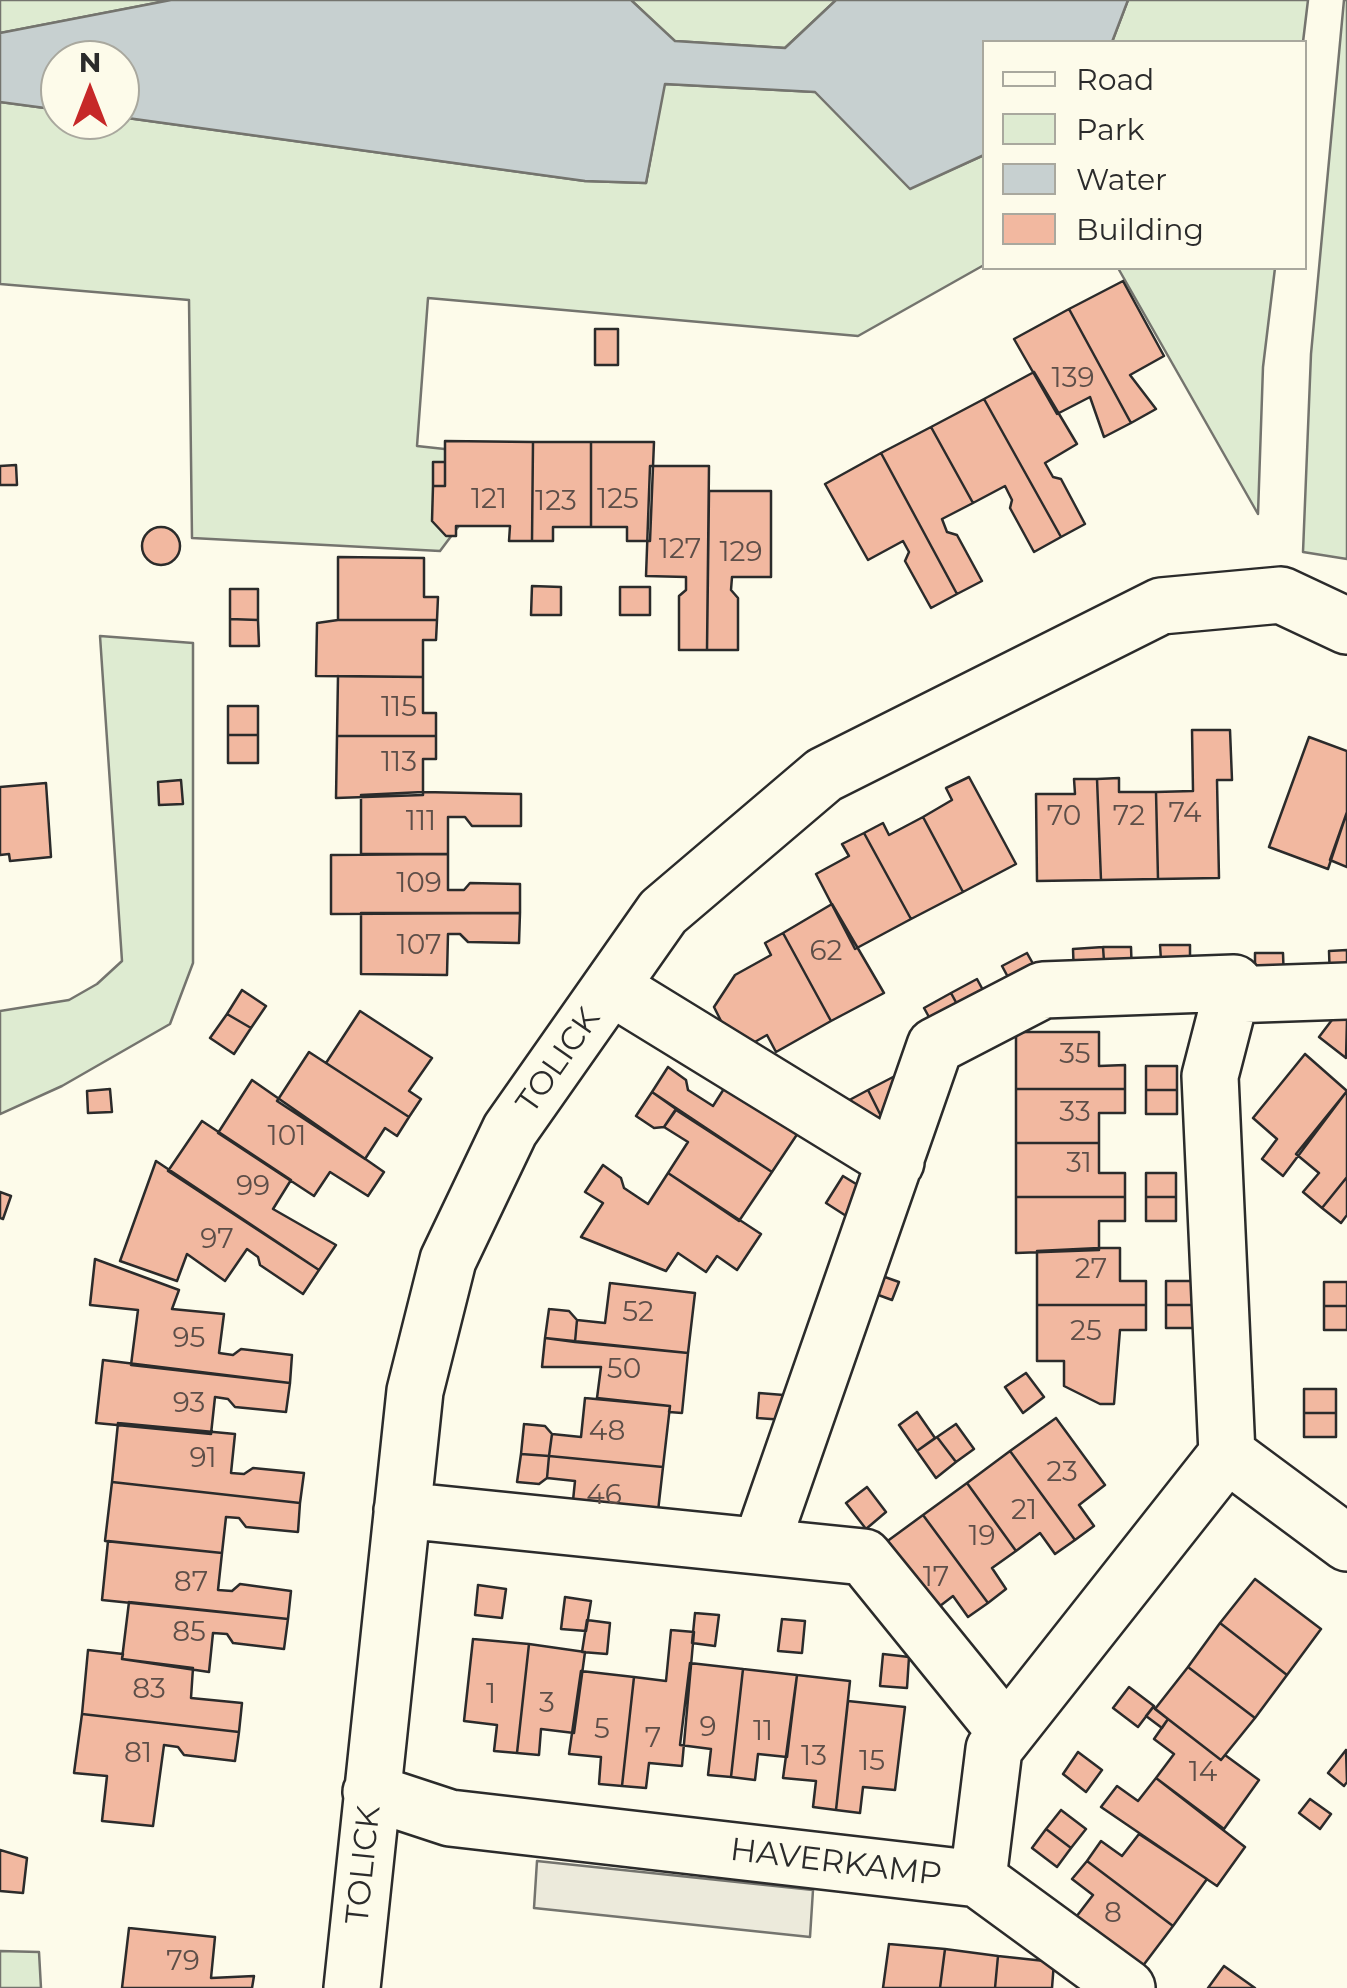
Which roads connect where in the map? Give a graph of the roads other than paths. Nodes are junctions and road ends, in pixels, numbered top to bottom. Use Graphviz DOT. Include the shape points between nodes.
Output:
graph roads {
  1 [pos="1347,626"];
  2 [pos="611,986"];
  3 [pos="1232,989"];
  4 [pos="1347,991"];
  5 [pos="896,1162"];
  6 [pos="1227,1454"];
  7 [pos="402,1510"];
  8 [pos="1347,1543"];
  9 [pos="761,1545"];
  10 [pos="1006,1732"];
  11 [pos="371,1792"];
  12 [pos="978,1879"];
  13 [pos="366,1987"];
  14 [pos="1127,1988"];
  1 -- 2 [label="street, TOLICK" via="1281,595 1161,606 824,776 663,912"];
  2 -- 5 [label="street"];
  2 -- 7 [label="street, TOLICK" via="510,1130 448,1260 416,1390"];
  3 -- 4 [label="street"];
  3 -- 5 [label="street" via="1043,990 936,1046"];
  3 -- 6 [label="street" via="1210,1076"];
  5 -- 9 [label="street"];
  6 -- 8 [label="street"];
  6 -- 10 [label="street, HAVERKAMP"];
  7 -- 9 [label="street"];
  7 -- 11 [label="street, TOLICK"];
  9 -- 10 [label="street" via="864,1557"];
  10 -- 12 [label="street, HAVERKAMP" via="994,1749"];
  11 -- 12 [label="street, HAVERKAMP" via="450,1818"];
  11 -- 13 [label="street, TOLICK"];
  12 -- 14 [label="street"];
}
